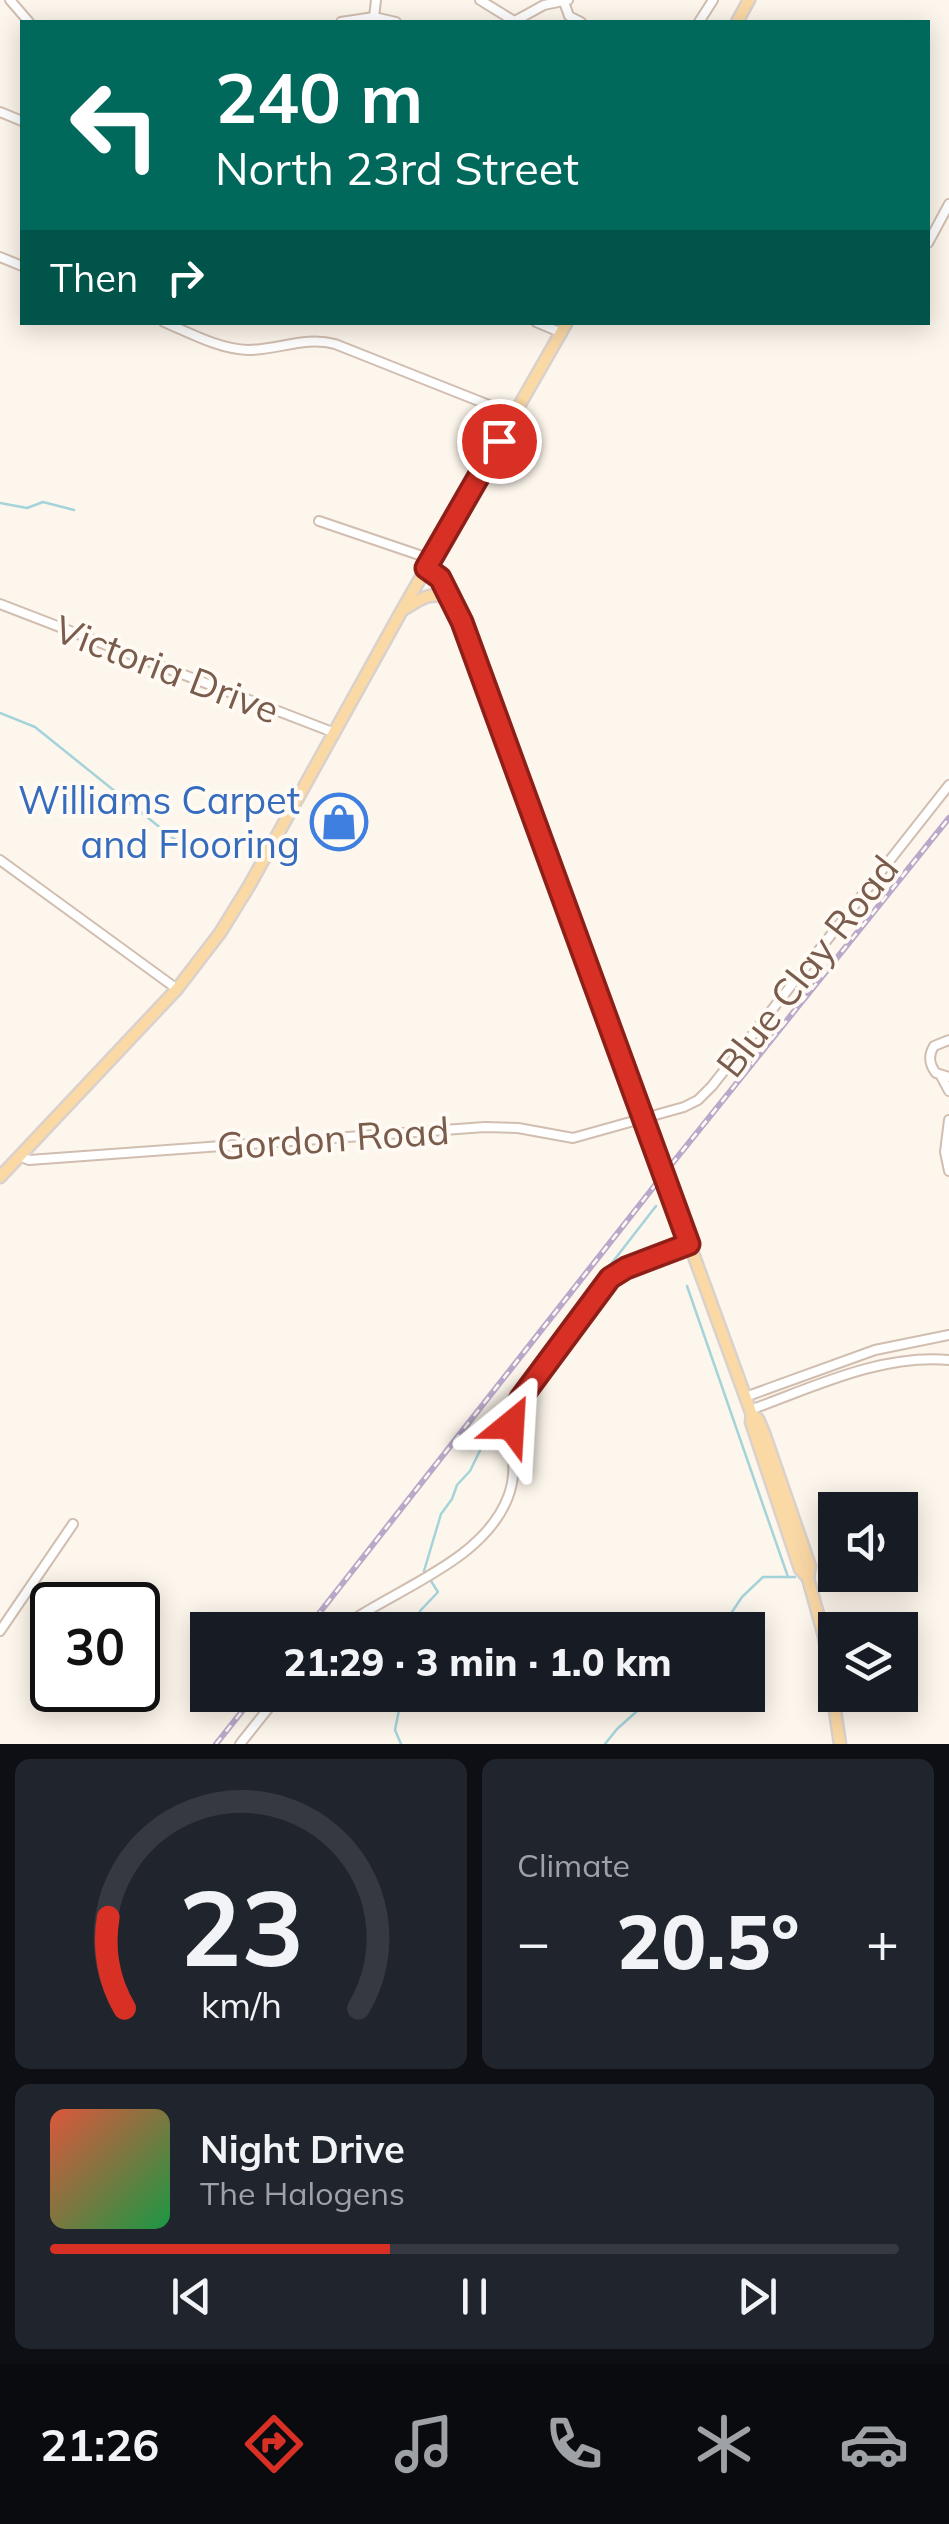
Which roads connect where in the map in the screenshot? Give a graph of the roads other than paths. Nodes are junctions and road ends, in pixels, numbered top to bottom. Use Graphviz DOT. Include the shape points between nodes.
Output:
graph roads {
  1 [pos="10,0"];
  2 [pos="376,0"];
  3 [pos="480,0"];
  4 [pos="566,1"];
  5 [pos="374,17"];
  6 [pos="27,20"];
  7 [pos="354,20"];
  8 [pos="387,20"];
  9 [pos="510,20"];
  10 [pos="517,20"];
  11 [pos="949,204"];
  12 [pos="930,239"];
  13 [pos="172,325"];
  14 [pos="564,328"];
  15 [pos="514,416"];
  16 [pos="319,521"];
  17 [pos="429,563"];
  18 [pos="0,604"];
  19 [pos="456,607"];
  20 [pos="401,612"];
  21 [pos="334,733"];
  22 [pos="949,785"];
  23 [pos="0,860"];
  24 [pos="176,989"];
  25 [pos="949,1040"];
  26 [pos="945,1077"];
  27 [pos="949,1091"];
  28 [pos="644,1118"];
  29 [pos="949,1120"];
  30 [pos="20,1156"];
  31 [pos="949,1171"];
  32 [pos="0,1177"];
  33 [pos="689,1244"];
  34 [pos="949,1334"];
  35 [pos="949,1360"];
  36 [pos="745,1397"];
  37 [pos="751,1412"];
  38 [pos="74,1524"];
  39 [pos="364,1612"];
  40 [pos="0,1631"];
  41 [pos="265,1712"];
  42 [pos="240,1744"];
  43 [pos="840,1744"];
  1 -- 6 [label="street"];
  2 -- 5 [label="street"];
  3 -- 9 [label="street"];
  4 -- 10 [label="street"];
  5 -- 7 [label="street"];
  5 -- 8 [label="street"];
  11 -- 12 [label="street"];
  13 -- 15 [label="street" via="238,349 336,344"];
  14 -- 15 [label="main road"];
  15 -- 17 [label="main road"];
  16 -- 17 [label="street"];
  17 -- 19 [label="main road"];
  17 -- 20 [label="main road"];
  18 -- 21 [label="street, Victoria Drive"];
  19 -- 20 [label="main road" via="436,595"];
  19 -- 28 [label="main road"];
  20 -- 21 [label="main road"];
  21 -- 24 [label="main road" via="231,916"];
  22 -- 28 [label="street, Blue Clay Road" via="712,1086 690,1104"];
  23 -- 24 [label="street"];
  24 -- 30 [label="main road"];
  25 -- 26 [label="street" via="934,1046 930,1057"];
  26 -- 27 [label="street"];
  28 -- 30 [label="street, Gordon Road" via="573,1138 485,1127"];
  28 -- 33 [label="main road"];
  29 -- 31 [label="street"];
  30 -- 32 [label="main road"];
  33 -- 36 [label="main road"];
  33 -- 39 [label="street" via="610,1278 521,1398 511,1425 512,1487 484,1534"];
  34 -- 36 [label="street" via="891,1346"];
  35 -- 37 [label="street" via="875,1366"];
  36 -- 37 [label="main road"];
  37 -- 43 [label="main road" via="810,1566"];
  38 -- 40 [label="street"];
  41 -- 42 [label="street"];
}
